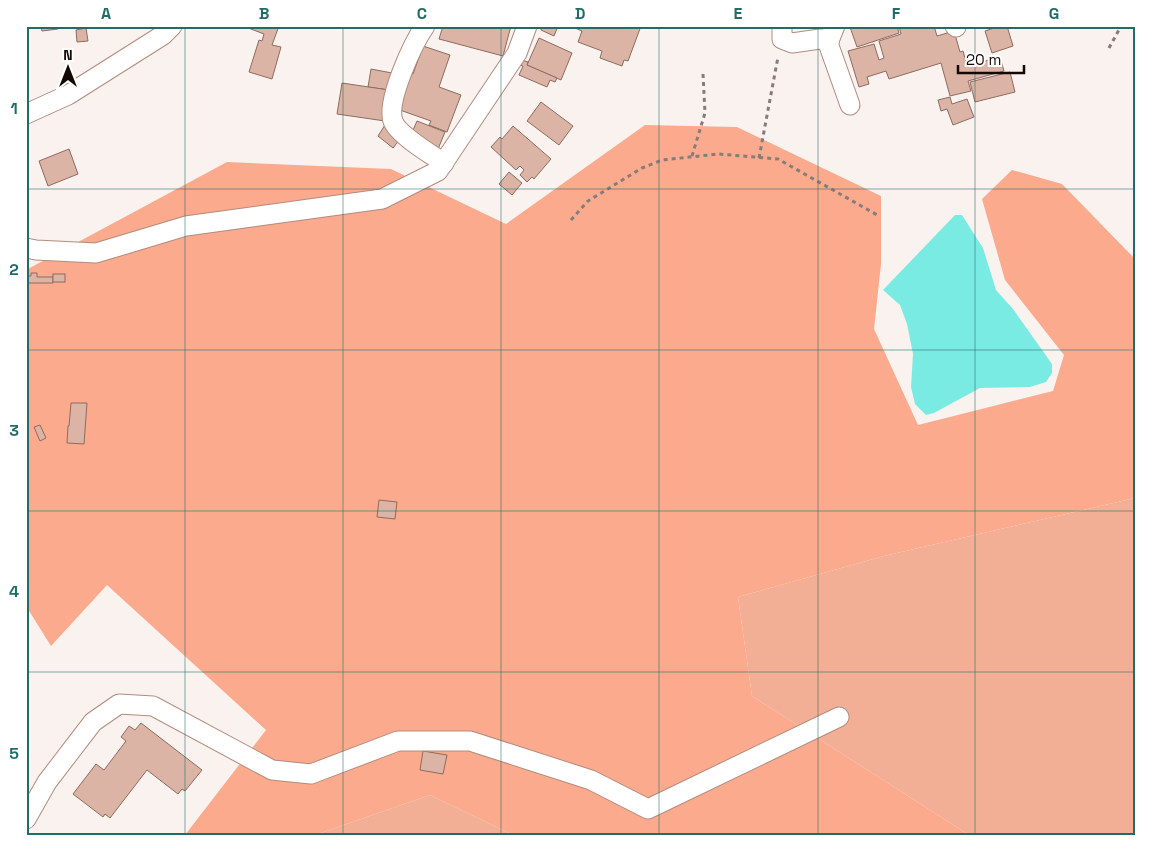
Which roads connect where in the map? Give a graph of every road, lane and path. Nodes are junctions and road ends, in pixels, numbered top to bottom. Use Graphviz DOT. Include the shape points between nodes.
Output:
graph roads {
  1 [pos="172,26"];
  2 [pos="425,26"];
  3 [pos="527,26"];
  4 [pos="1121,26"];
  5 [pos="832,32"];
  6 [pos="782,33"];
  7 [pos="1109,48"];
  8 [pos="703,74"];
  9 [pos="850,105"];
  10 [pos="26,114"];
  11 [pos="692,156"];
  12 [pos="759,158"];
  13 [pos="444,163"];
  14 [pos="879,216"];
  15 [pos="571,220"];
  16 [pos="26,248"];
  17 [pos="839,717"];
  18 [pos="26,819"];
  1 -- 10 [label="street" via="163,35 68,95"];
  2 -- 13 [label="street" via="399,80 392,104 393,121 402,133"];
  3 -- 13 [label="street" via="517,53"];
  4 -- 7 [label="path"];
  5 -- 6 [label="street" via="820,39 792,43"];
  5 -- 9 [label="street" via="828,44"];
  6 -- 12 [label="path"];
  8 -- 11 [label="path" via="705,113"];
  11 -- 12 [label="path" via="718,154"];
  11 -- 15 [label="path" via="662,160 642,168 588,201"];
  12 -- 14 [label="path" via="778,159"];
  13 -- 16 [label="street" via="438,171 382,199 186,226 96,253"];
  17 -- 18 [label="street" via="648,809 591,780 470,741 398,741 311,774 272,770 153,706 120,704 93,722 47,782"];
}
